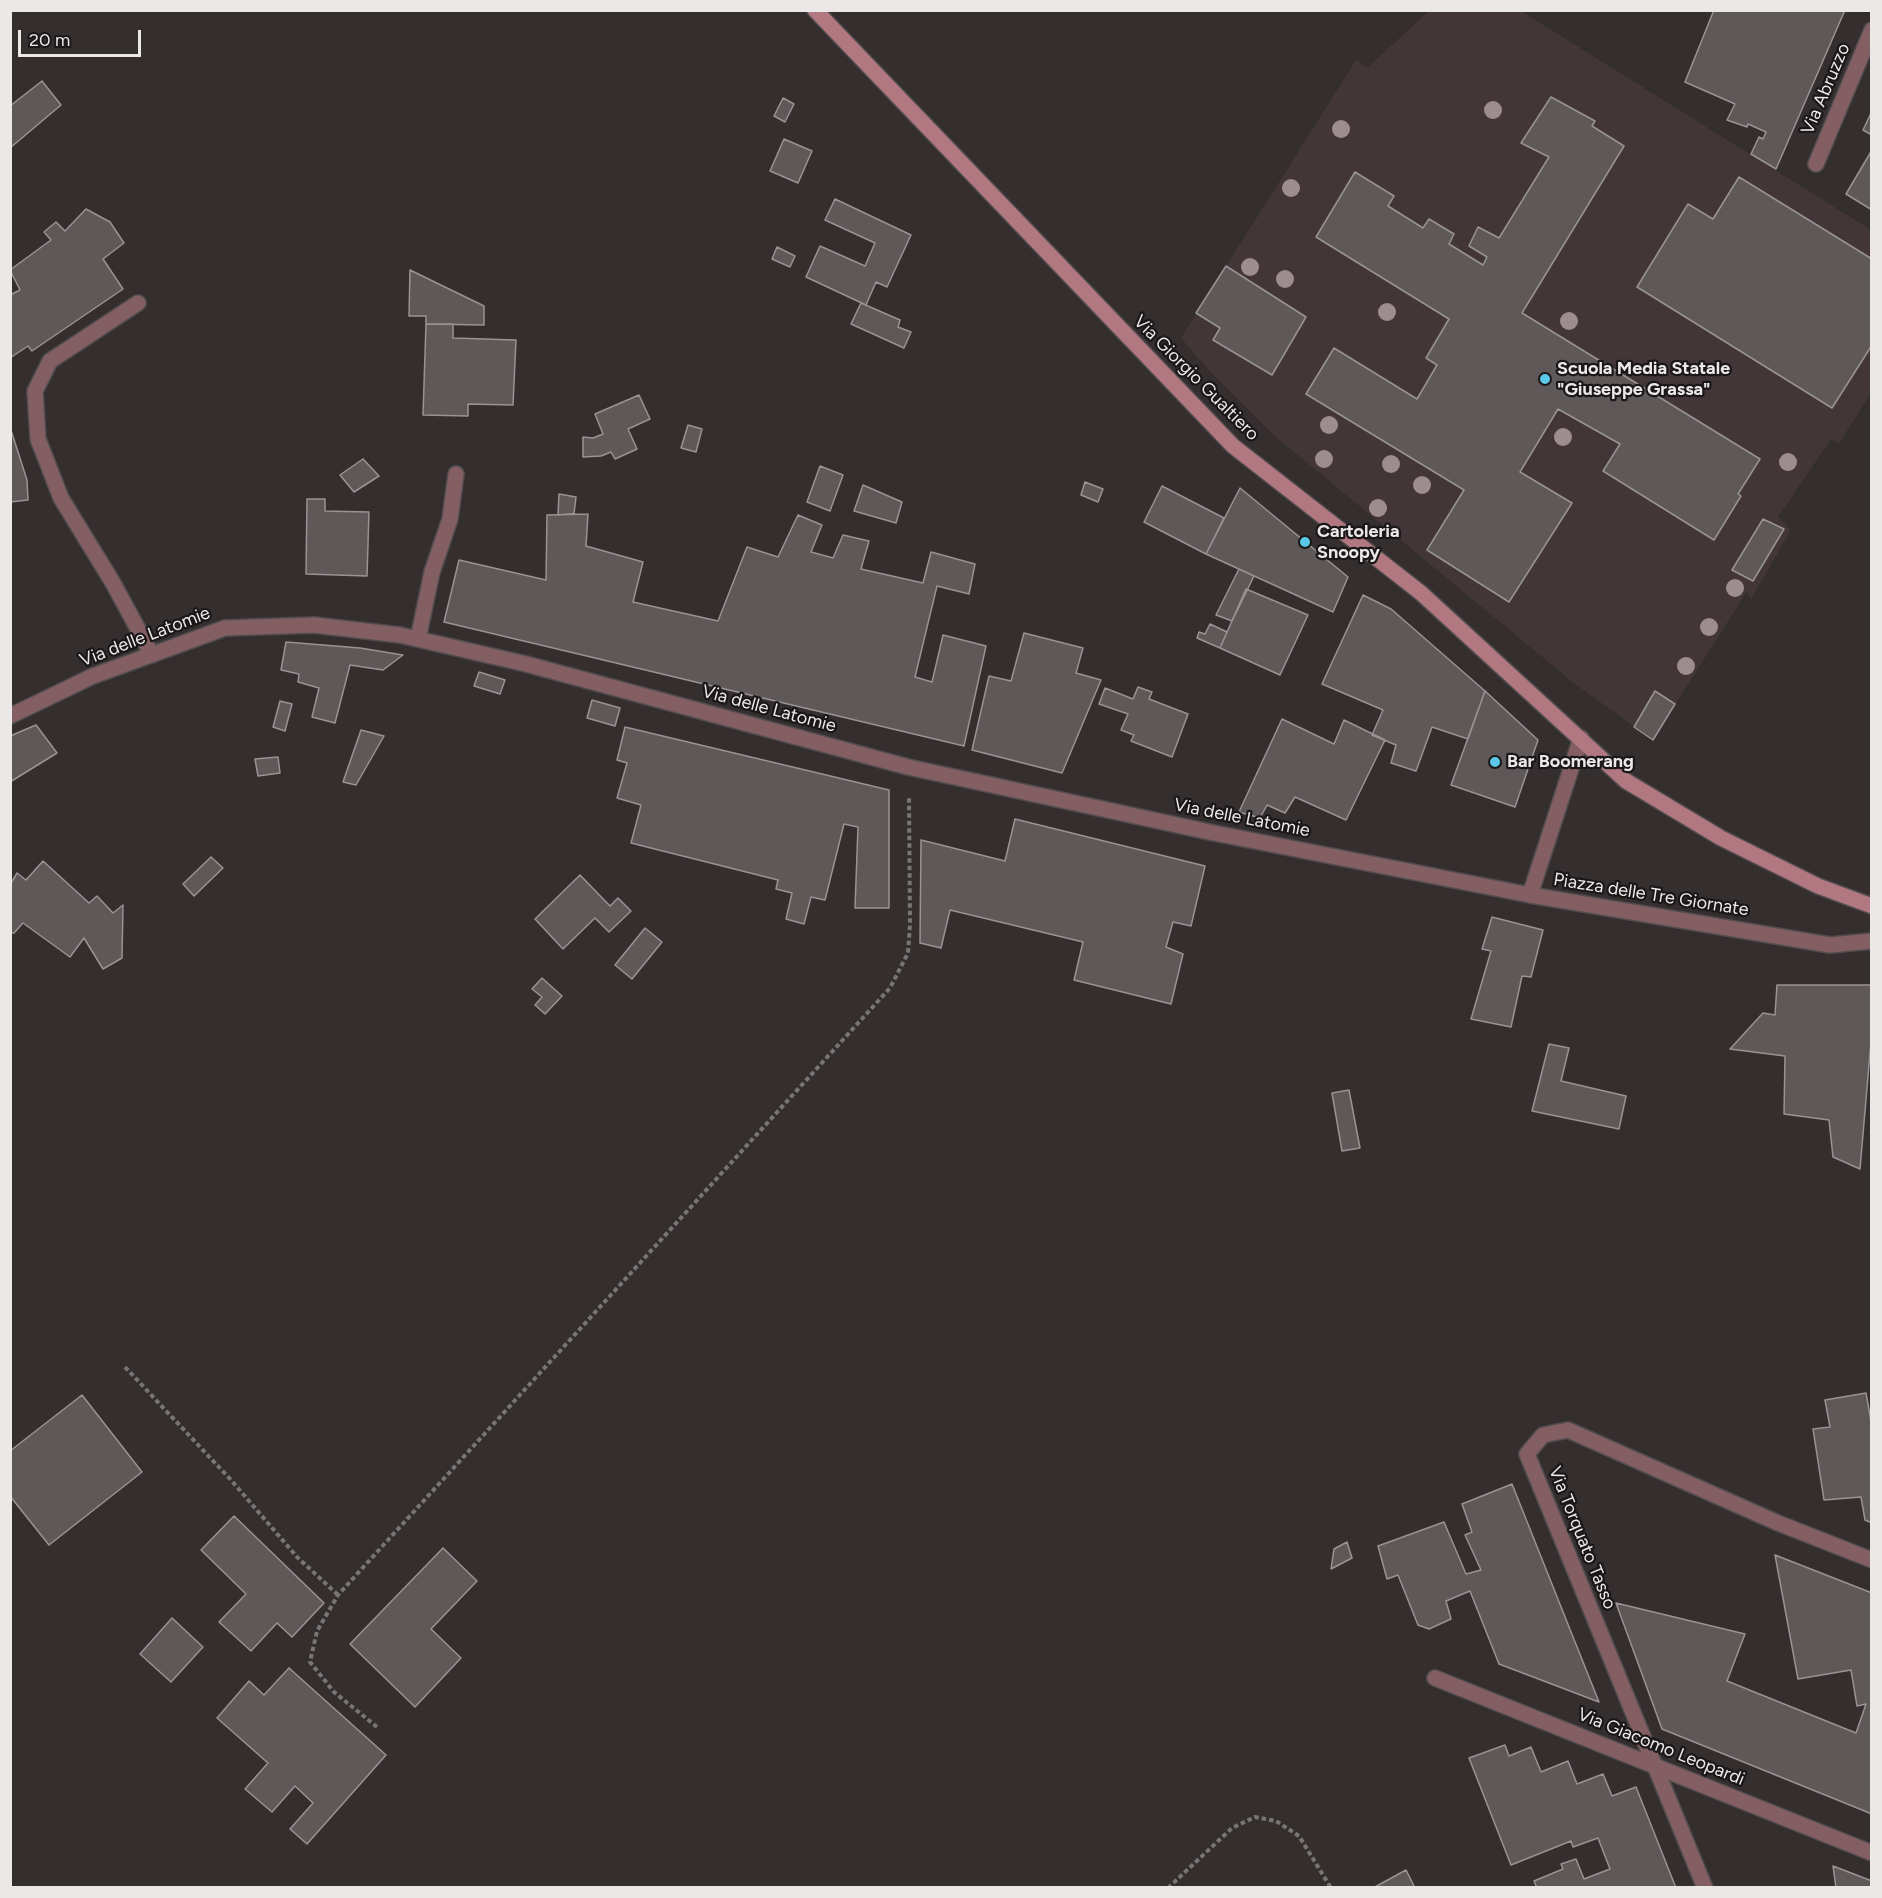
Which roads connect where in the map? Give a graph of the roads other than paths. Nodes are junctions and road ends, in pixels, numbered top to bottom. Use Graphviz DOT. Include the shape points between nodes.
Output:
graph roads {
  1 [pos="815,10"];
  2 [pos="1872,30"];
  3 [pos="1816,164"];
  4 [pos="138,303"];
  5 [pos="456,474"];
  6 [pos="418,639"];
  7 [pos="152,654"];
  8 [pos="10,716"];
  9 [pos="1581,738"];
  10 [pos="1530,895"];
  11 [pos="1872,906"];
  12 [pos="1872,941"];
  13 [pos="1872,1560"];
  14 [pos="1435,1678"];
  15 [pos="1654,1766"];
  16 [pos="1872,1853"];
  17 [pos="1705,1887"];
  1 -- 9 [label="street, Via Giorgio Gualtiero" via="1233,446 1421,592"];
  2 -- 3 [label="street, Via Abruzzo"];
  4 -- 7 [label="street" via="50,361 34,391 38,439 61,498"];
  5 -- 6 [label="street" via="450,519 432,572"];
  6 -- 7 [label="street, Via delle Latomie" via="314,625 225,628"];
  6 -- 10 [label="street, Via delle Latomie" via="526,664 908,767"];
  7 -- 8 [label="street, Via delle Latomie" via="93,676"];
  9 -- 10 [label="street, Piazza delle Tre Giornate"];
  9 -- 11 [label="street" via="1626,782 1720,838 1818,886"];
  10 -- 12 [label="street, Piazza delle Tre Giornate" via="1830,945"];
  13 -- 15 [label="street, Via Torquato Tasso" via="1568,1430 1543,1435 1527,1454"];
  14 -- 15 [label="street, Via Giacomo Leopardi"];
  15 -- 16 [label="street, Via Giacomo Leopardi"];
  15 -- 17 [label="street, Via Torquato Tasso"];
}
